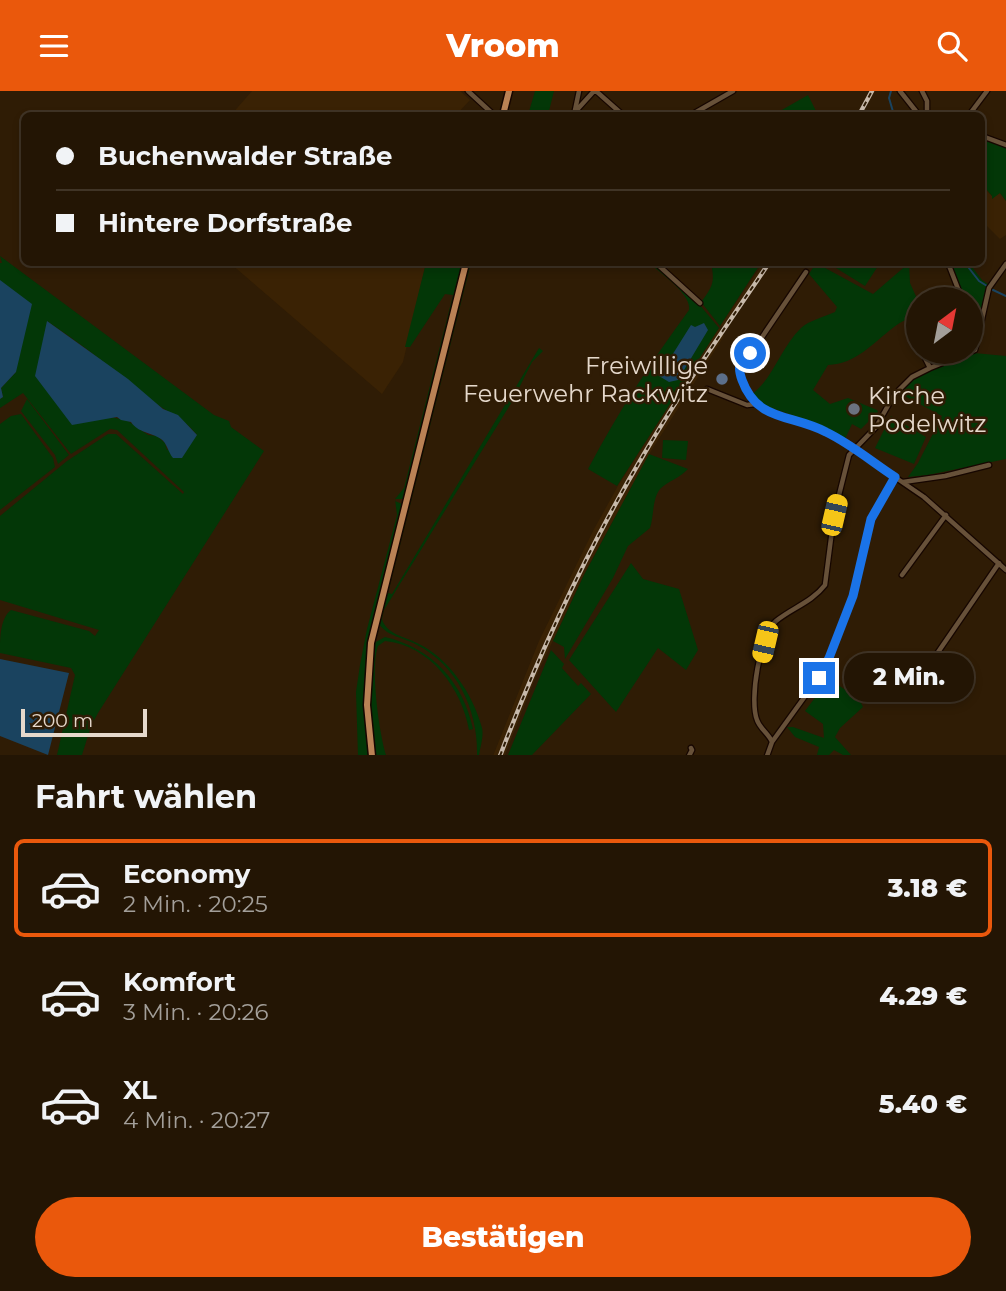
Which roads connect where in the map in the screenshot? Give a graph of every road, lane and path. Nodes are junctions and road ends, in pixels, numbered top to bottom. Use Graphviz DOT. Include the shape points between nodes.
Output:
graph roads {
  1 [pos="468,91"];
  2 [pos="509,91"];
  3 [pos="579,91"];
  4 [pos="595,91"];
  5 [pos="733,91"];
  6 [pos="900,91"];
  7 [pos="922,91"];
  8 [pos="987,91"];
  9 [pos="491,112"];
  10 [pos="504,112"];
  11 [pos="574,112"];
  12 [pos="575,112"];
  13 [pos="620,112"];
  14 [pos="696,112"];
  15 [pos="917,112"];
  16 [pos="927,112"];
  17 [pos="971,112"];
  18 [pos="985,138"];
  19 [pos="1006,145"];
  20 [pos="1006,264"];
  21 [pos="465,266"];
  22 [pos="659,266"];
  23 [pos="949,266"];
  24 [pos="806,272"];
  25 [pos="957,287"];
  26 [pos="700,303"];
  27 [pos="984,308"];
  28 [pos="928,364"];
  29 [pos="941,364"];
  30 [pos="930,368"];
  31 [pos="707,389"];
  32 [pos="755,404"];
  33 [pos="855,450"];
  34 [pos="989,465"];
  35 [pos="895,477"];
  36 [pos="902,482"];
  37 [pos="946,515"];
  38 [pos="999,563"];
  39 [pos="1006,571"];
  40 [pos="902,575"];
  41 [pos="911,685"];
  42 [pos="772,742"];
  43 [pos="691,747"];
  44 [pos="770,754"];
  45 [pos="372,755"];
  46 [pos="689,755"];
  1 -- 9 [label="street"];
  2 -- 10 [label="main road"];
  3 -- 11 [label="street"];
  4 -- 12 [label="street"];
  4 -- 13 [label="street"];
  5 -- 14 [label="street"];
  6 -- 15 [label="street"];
  7 -- 16 [label="street"];
  8 -- 17 [label="street"];
  18 -- 19 [label="street"];
  20 -- 27 [label="street" via="989,288"];
  21 -- 45 [label="main road" via="373,632 367,692"];
  22 -- 26 [label="street"];
  23 -- 25 [label="street"];
  24 -- 32 [label="street" via="756,346 738,364"];
  28 -- 30 [label="street"];
  29 -- 30 [label="street"];
  30 -- 33 [label="street" via="912,377 894,395 876,427"];
  31 -- 32 [label="street"];
  32 -- 33 [label="street" via="825,431"];
  33 -- 35 [label="street"];
  33 -- 42 [label="street" via="848,458 834,515 825,586 777,620 766,637 754,697 756,719"];
  34 -- 36 [label="street"];
  35 -- 36 [label="street"];
  35 -- 42 [label="street" via="871,519 853,596 824,670"];
  36 -- 37 [label="street"];
  37 -- 38 [label="street"];
  37 -- 40 [label="street"];
  38 -- 39 [label="street"];
  38 -- 41 [label="street" via="919,680"];
  42 -- 44 [label="street"];
  43 -- 46 [label="street"];
}
